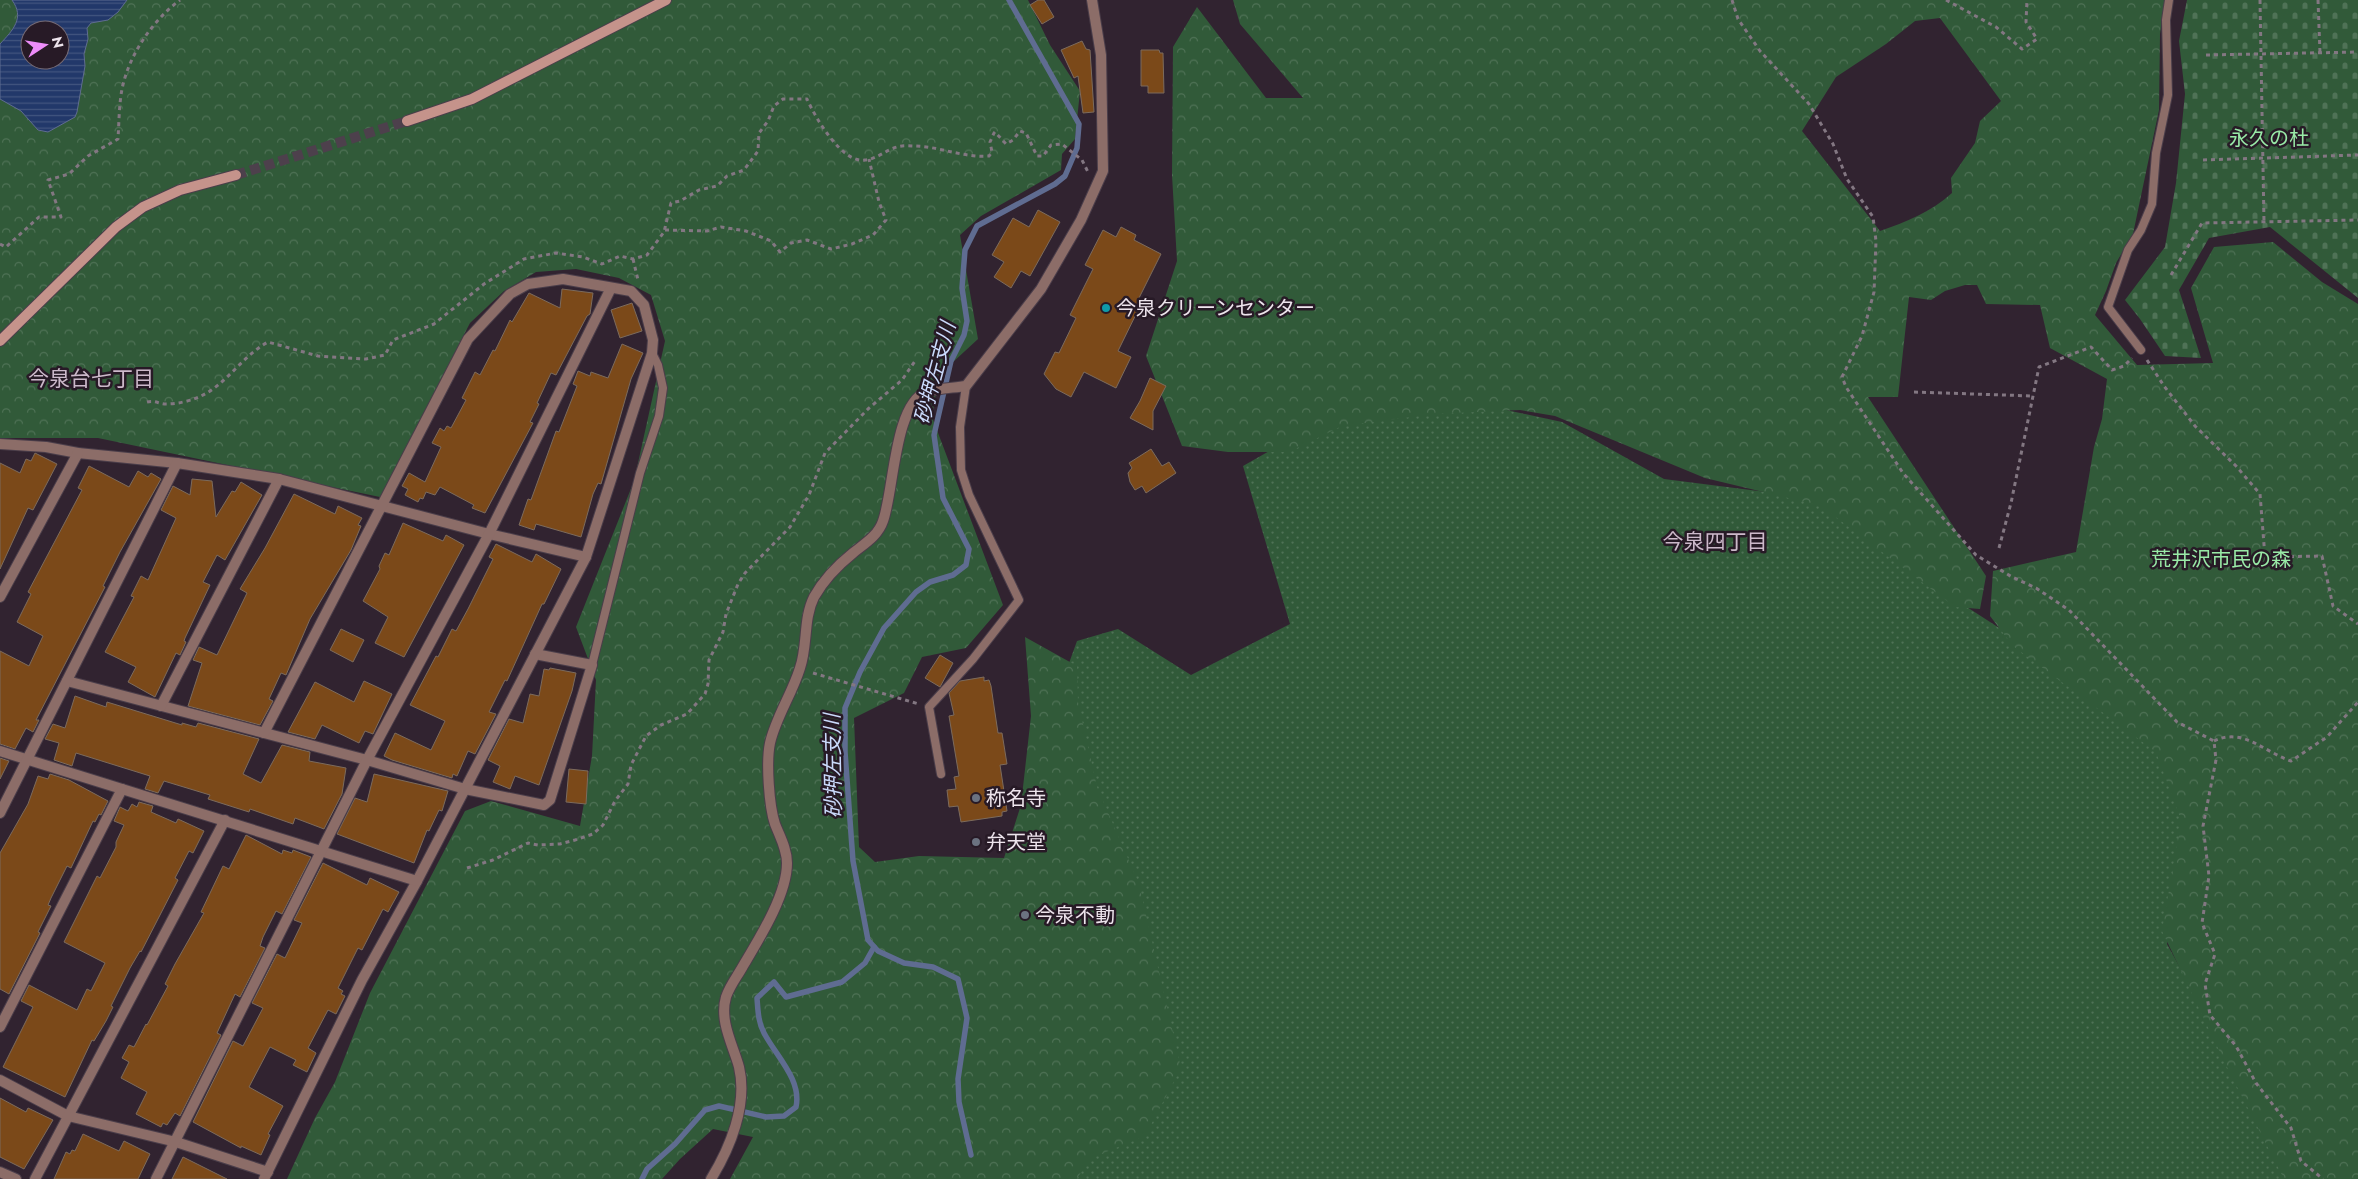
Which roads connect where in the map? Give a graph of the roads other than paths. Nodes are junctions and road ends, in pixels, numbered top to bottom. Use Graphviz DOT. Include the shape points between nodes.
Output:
graph roads {
  1 [pos="666,0"];
  2 [pos="1092,0"];
  3 [pos="2169,0"];
  4 [pos="407,122"];
  5 [pos="236,175"];
  6 [pos="612,288"];
  7 [pos="0,341"];
  8 [pos="2141,350"];
  9 [pos="652,353"];
  10 [pos="966,386"];
  11 [pos="0,444"];
  12 [pos="78,453"];
  13 [pos="177,463"];
  14 [pos="279,478"];
  15 [pos="383,505"];
  16 [pos="489,534"];
  17 [pos="586,557"];
  18 [pos="0,597"];
  19 [pos="535,654"];
  20 [pos="592,665"];
  21 [pos="68,681"];
  22 [pos="160,706"];
  23 [pos="264,733"];
  24 [pos="0,751"];
  25 [pos="28,759"];
  26 [pos="367,760"];
  27 [pos="941,774"];
  28 [pos="122,789"];
  29 [pos="464,789"];
  30 [pos="0,813"];
  31 [pos="225,820"];
  32 [pos="320,851"];
  33 [pos="417,881"];
  34 [pos="0,1027"];
  35 [pos="0,1080"];
  36 [pos="68,1116"];
  37 [pos="176,1142"];
  38 [pos="0,1172"];
  39 [pos="266,1175"];
  40 [pos="16,1179"];
  41 [pos="35,1179"];
  42 [pos="156,1179"];
  43 [pos="711,1179"];
  1 -- 4 [label="street" via="472,99"];
  2 -- 10 [label="street" via="1101,55 1103,171 1081,220 1041,289"];
  3 -- 8 [label="lane" via="2166,20 2168,95 2156,153 2152,204 2142,230 2128,250 2108,307"];
  5 -- 7 [label="street" via="180,190 143,207 116,227"];
  6 -- 9 [label="street" via="631,291 640,300 653,340"];
  6 -- 15 [label="street" via="555,280 528,284 510,294 468,339"];
  6 -- 16 [label="street"];
  9 -- 17 [label="street"];
  9 -- 20 [label="lane" via="663,388 659,416 640,472"];
  10 -- 27 [label="lane" via="960,427 961,470 969,495 1019,600 973,659 929,707"];
  10 -- 43 [label="street" via="926,392 908,410 900,431 883,523 871,540 839,566 814,598 807,618 804,656 774,729 768,767 774,822 784,844 787,863 772,916 732,982 725,1000 725,1020 741,1083 739,1111 730,1140"];
  11 -- 12 [label="street"];
  12 -- 13 [label="street"];
  12 -- 18 [label="street"];
  13 -- 14 [label="street"];
  13 -- 21 [label="street"];
  14 -- 15 [label="street"];
  14 -- 22 [label="street"];
  15 -- 16 [label="street"];
  15 -- 23 [label="street"];
  16 -- 17 [label="street"];
  16 -- 26 [label="street"];
  17 -- 19 [label="street"];
  19 -- 20 [label="street"];
  19 -- 29 [label="street"];
  20 -- 29 [label="street" via="550,800 544,805"];
  21 -- 22 [label="street"];
  21 -- 25 [label="street"];
  22 -- 23 [label="street"];
  23 -- 26 [label="street"];
  24 -- 25 [label="street"];
  25 -- 28 [label="street"];
  25 -- 30 [label="street"];
  26 -- 29 [label="street"];
  26 -- 32 [label="street"];
  28 -- 31 [label="street"];
  28 -- 34 [label="street"];
  29 -- 33 [label="street"];
  31 -- 32 [label="street"];
  31 -- 36 [label="street"];
  32 -- 33 [label="street"];
  32 -- 37 [label="street"];
  33 -- 39 [label="street" via="362,980"];
  35 -- 36 [label="street"];
  36 -- 37 [label="street"];
  36 -- 41 [label="street"];
  37 -- 39 [label="street"];
  37 -- 42 [label="street"];
  38 -- 40 [label="street"];
}
